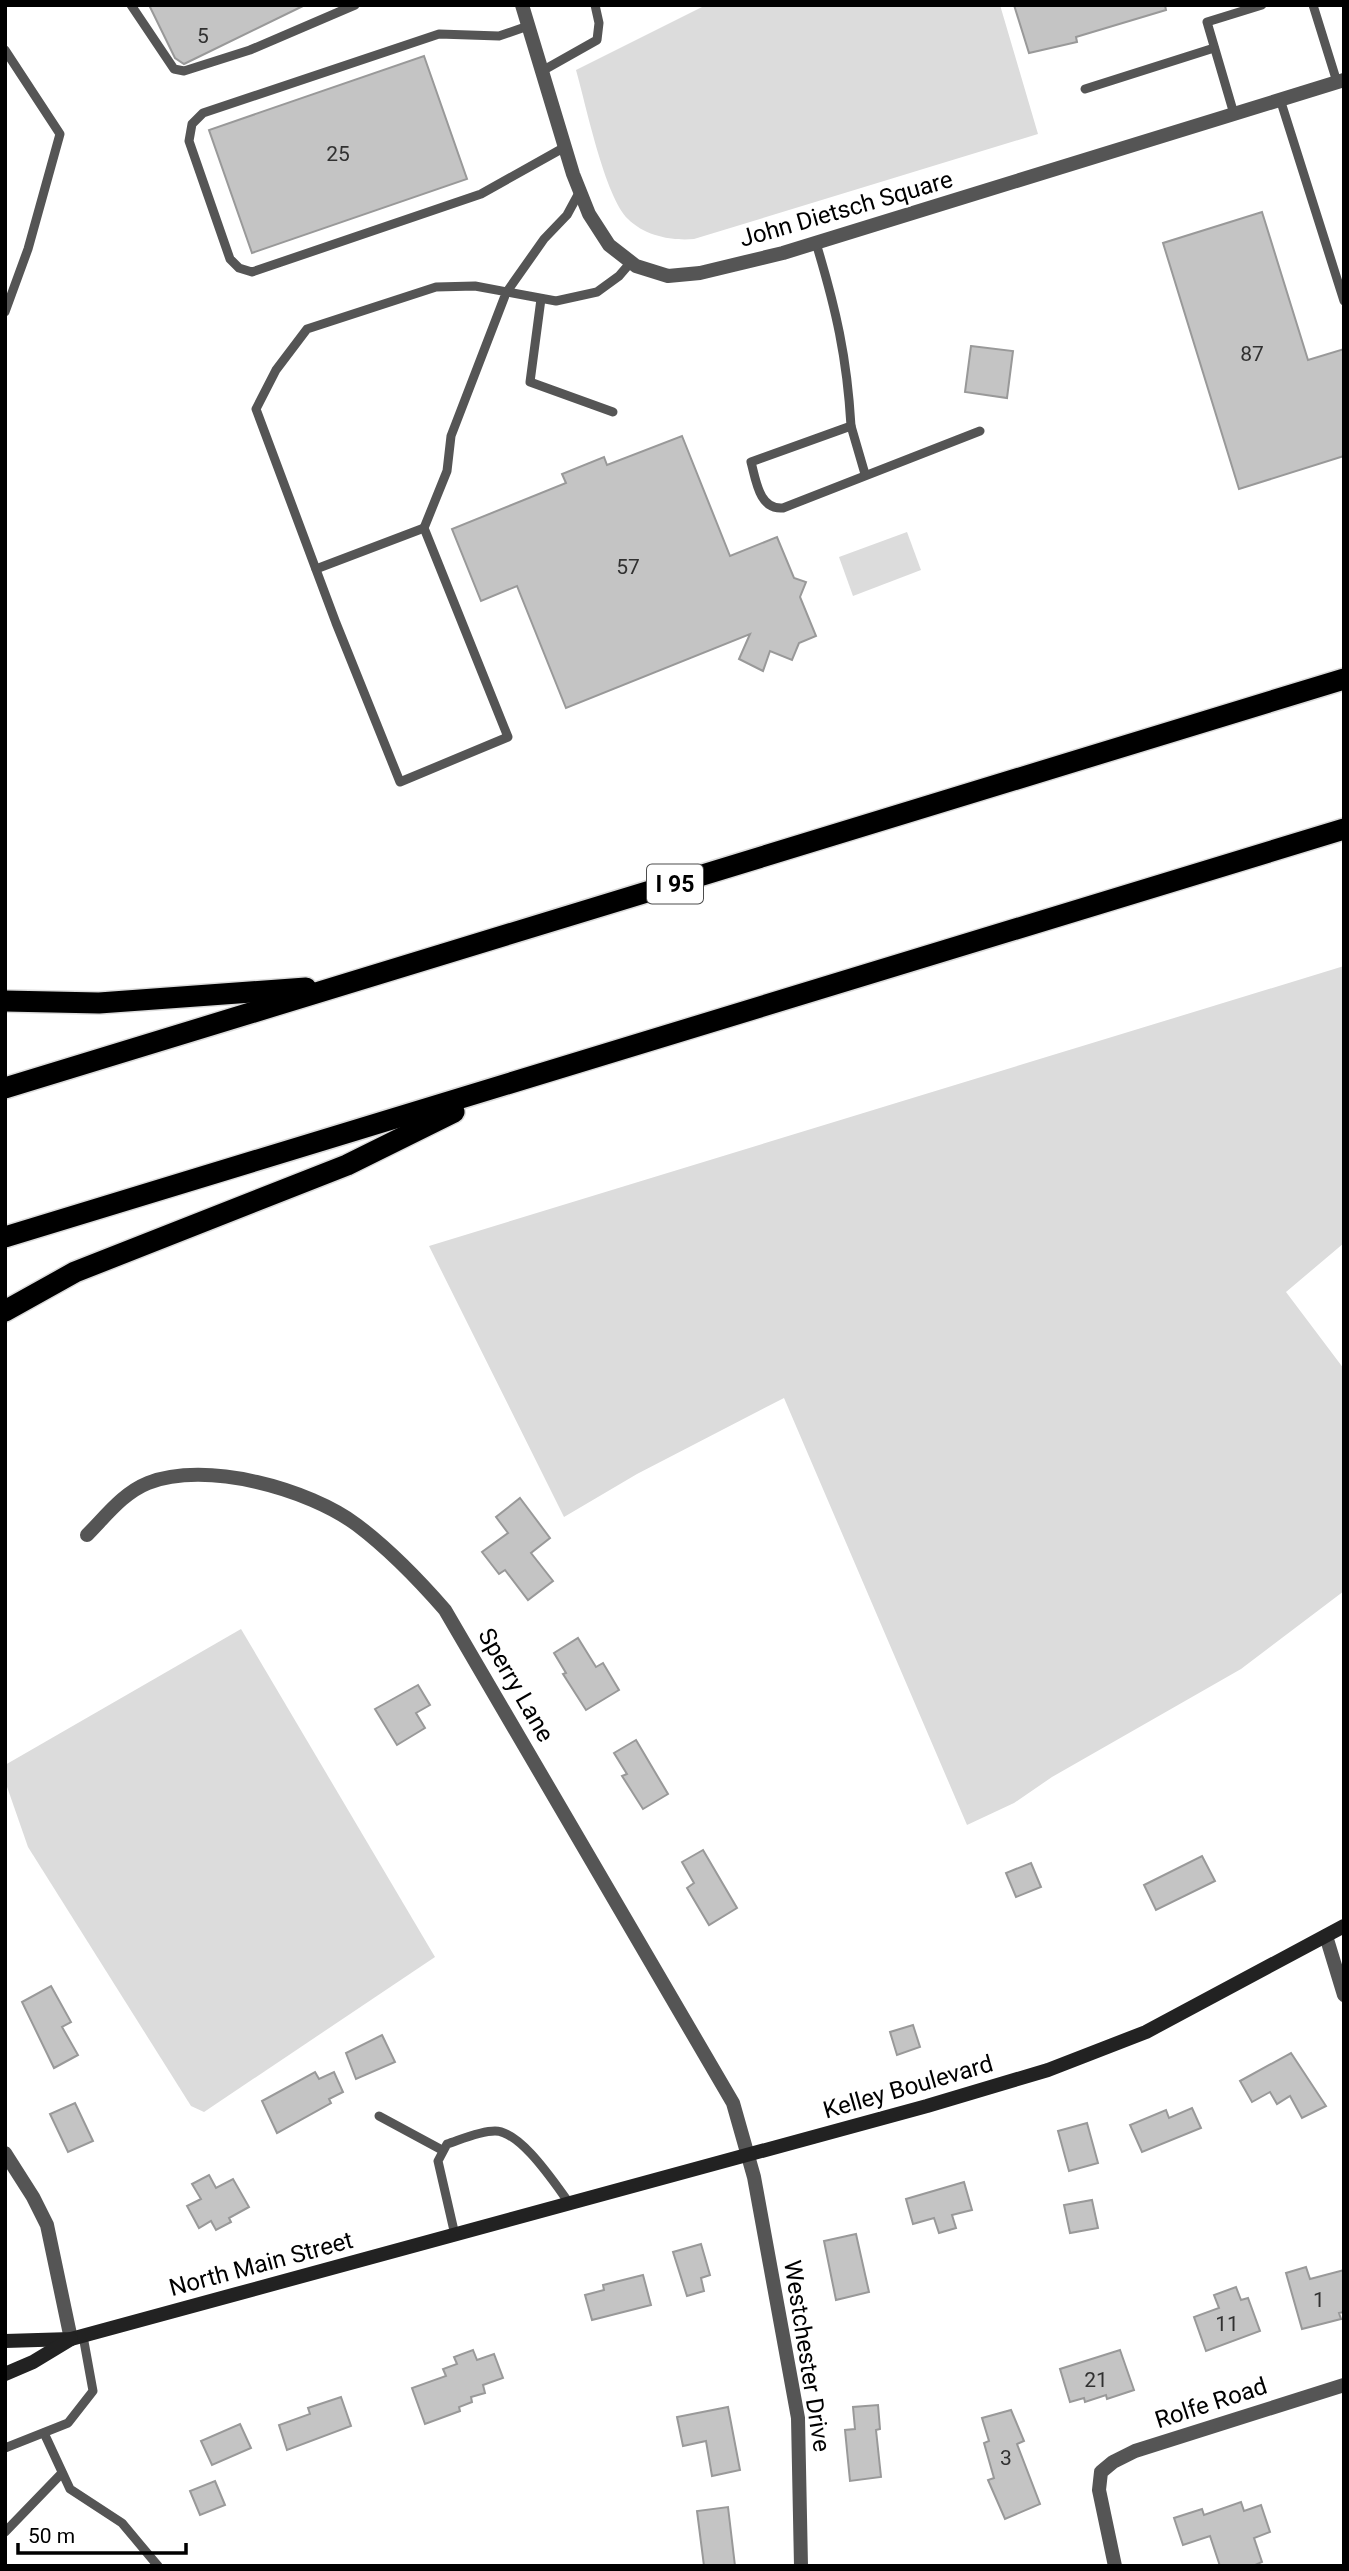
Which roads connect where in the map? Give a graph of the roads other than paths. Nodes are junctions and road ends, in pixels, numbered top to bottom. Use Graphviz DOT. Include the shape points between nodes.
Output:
graph roads {
  1 [pos="131,5"];
  2 [pos="355,5"];
  3 [pos="522,5"];
  4 [pos="595,5"];
  5 [pos="1262,5"];
  6 [pos="1313,5"];
  7 [pos="528,26"];
  8 [pos="1214,48"];
  9 [pos="5,50"];
  10 [pos="542,71"];
  11 [pos="1340,81"];
  12 [pos="1085,89"];
  13 [pos="1280,99"];
  14 [pos="1234,114"];
  15 [pos="565,147"];
  16 [pos="580,191"];
  17 [pos="817,243"];
  18 [pos="631,262"];
  19 [pos="506,293"];
  20 [pos="541,299"];
  21 [pos="1344,301"];
  22 [pos="5,312"];
  23 [pos="612,412"];
  24 [pos="852,426"];
  25 [pos="980,431"];
  26 [pos="865,474"];
  27 [pos="424,528"];
  28 [pos="316,569"];
  29 [pos="1344,679"];
  30 [pos="1344,829"];
  31 [pos="342,986"];
  32 [pos="5,1001"];
  33 [pos="509,1084"];
  34 [pos="5,1088"];
  35 [pos="5,1237"];
  36 [pos="5,1311"];
  37 [pos="87,1535"];
  38 [pos="1344,1926"];
  39 [pos="1326,1936"];
  40 [pos="1344,1995"];
  41 [pos="379,2116"];
  42 [pos="442,2150"];
  43 [pos="5,2152"];
  44 [pos="749,2155"];
  45 [pos="570,2204"];
  46 [pos="459,2234"];
  47 [pos="77,2337"];
  48 [pos="5,2341"];
  49 [pos="5,2374"];
  50 [pos="1344,2385"];
  51 [pos="44,2433"];
  52 [pos="5,2448"];
  53 [pos="62,2473"];
  54 [pos="5,2532"];
  55 [pos="158,2566"];
  56 [pos="801,2566"];
  57 [pos="1115,2566"];
  1 -- 2 [label="lane" via="174,69 184,71 250,50"];
  3 -- 7 [label="street, John Dietsch Square"];
  4 -- 10 [label="lane" via="597,40"];
  5 -- 8 [label="lane" via="1207,22"];
  6 -- 11 [label="lane"];
  7 -- 10 [label="street, John Dietsch Square"];
  7 -- 15 [label="lane" via="499,36 439,34 418,40 203,113 192,124 189,141 230,259 252,272 481,194"];
  8 -- 12 [label="lane"];
  8 -- 14 [label="lane"];
  9 -- 22 [label="lane" via="60,134 29,249"];
  10 -- 15 [label="street, John Dietsch Square"];
  11 -- 13 [label="street, John Dietsch Square"];
  13 -- 14 [label="street, John Dietsch Square"];
  13 -- 21 [label="lane"];
  14 -- 17 [label="street, John Dietsch Square"];
  15 -- 16 [label="street, John Dietsch Square"];
  16 -- 18 [label="street, John Dietsch Square" via="609,245"];
  16 -- 19 [label="lane" via="567,215"];
  17 -- 18 [label="street, John Dietsch Square" via="700,273 668,276"];
  17 -- 24 [label="lane" via="840,324"];
  18 -- 20 [label="lane" via="597,292 555,301"];
  19 -- 20 [label="lane"];
  19 -- 27 [label="lane" via="451,436 447,471"];
  19 -- 28 [label="lane" via="475,286 436,287 307,329 276,370 256,409"];
  20 -- 23 [label="lane" via="530,382"];
  24 -- 26 [label="lane"];
  24 -- 26 [label="lane" via="751,462 762,497 777,509"];
  25 -- 26 [label="lane"];
  27 -- 28 [label="lane"];
  27 -- 28 [label="lane" via="508,737 400,782"];
  29 -- 31 [label="highway, I 95"];
  30 -- 33 [label="highway"];
  31 -- 32 [label="highway" via="112,1003"];
  31 -- 34 [label="highway, I 95"];
  33 -- 35 [label="highway"];
  33 -- 36 [label="highway" via="347,1165 75,1272"];
  37 -- 44 [label="street, Sperry Lane" via="128,1494 148,1483 207,1474 254,1480 303,1497 354,1523 406,1566 445,1610 718,2074 733,2103"];
  38 -- 39 [label="main road, Kelley Boulevard"];
  39 -- 40 [label="street"];
  39 -- 44 [label="main road, Kelley Boulevard" via="1146,2032 1048,2070"];
  41 -- 42 [label="lane"];
  42 -- 45 [label="lane" via="447,2144 485,2133 509,2135 539,2162"];
  42 -- 46 [label="lane" via="438,2161"];
  43 -- 47 [label="street" via="47,2225"];
  44 -- 45 [label="main road, Kelley Boulevard"];
  44 -- 56 [label="street, Westchester Drive" via="798,2418"];
  45 -- 46 [label="main road, Kelley Boulevard"];
  46 -- 47 [label="main road, North Main Street"];
  47 -- 48 [label="main road, North Main Street"];
  47 -- 49 [label="main road, North Main Street"];
  47 -- 51 [label="lane" via="93,2391 68,2424"];
  50 -- 57 [label="street, Rolfe Road" via="1113,2462 1101,2472 1100,2490"];
  51 -- 52 [label="lane"];
  51 -- 53 [label="lane"];
  53 -- 54 [label="lane"];
  53 -- 55 [label="lane" via="70,2489 122,2523"];
}
